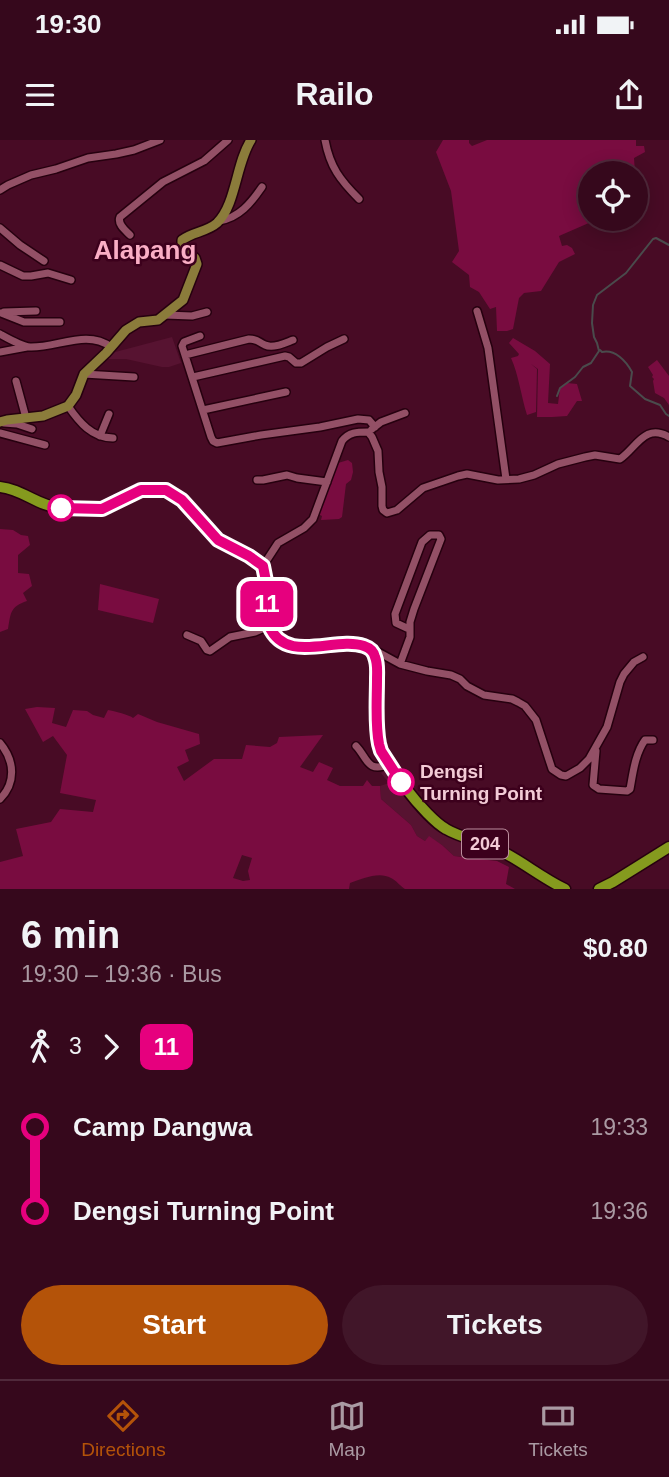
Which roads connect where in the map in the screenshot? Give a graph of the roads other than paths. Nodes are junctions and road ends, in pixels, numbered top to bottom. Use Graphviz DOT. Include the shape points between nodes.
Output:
graph roads {
  1 [pos="160,140"];
  2 [pos="228,140"];
  3 [pos="251,140"];
  4 [pos="325,140"];
  5 [pos="262,187"];
  6 [pos="0,190"];
  7 [pos="359,199"];
  8 [pos="219,221"];
  9 [pos="0,228"];
  10 [pos="130,235"];
  11 [pos="44,261"];
  12 [pos="0,265"];
  13 [pos="71,280"];
  14 [pos="36,311"];
  15 [pos="477,311"];
  16 [pos="207,312"];
  17 [pos="1,313"];
  18 [pos="165,315"];
  19 [pos="60,322"];
  20 [pos="0,334"];
  21 [pos="200,336"];
  22 [pos="344,339"];
  23 [pos="293,340"];
  24 [pos="28,347"];
  25 [pos="111,347"];
  26 [pos="0,352"];
  27 [pos="185,355"];
  28 [pos="84,374"];
  29 [pos="134,377"];
  30 [pos="192,377"];
  31 [pos="16,381"];
  32 [pos="286,392"];
  33 [pos="68,406"];
  34 [pos="203,410"];
  35 [pos="405,413"];
  36 [pos="109,414"];
  37 [pos="26,418"];
  38 [pos="2,420"];
  39 [pos="375,427"];
  40 [pos="33,429"];
  41 [pos="368,432"];
  42 [pos="0,433"];
  43 [pos="100,436"];
  44 [pos="669,436"];
  45 [pos="113,438"];
  46 [pos="45,445"];
  47 [pos="506,479"];
  48 [pos="257,480"];
  49 [pos="327,482"];
  50 [pos="0,487"];
  51 [pos="263,566"];
  52 [pos="269,626"];
  53 [pos="409,629"];
  54 [pos="187,635"];
  55 [pos="370,649"];
  56 [pos="643,657"];
  57 [pos="400,664"];
  58 [pos="653,740"];
  59 [pos="0,743"];
  60 [pos="356,746"];
  61 [pos="592,757"];
  62 [pos="389,764"];
  63 [pos="0,799"];
  64 [pos="669,847"];
  65 [pos="565,889"];
  66 [pos="599,889"];
  1 -- 6 [label="street" via="31,175"];
  2 -- 10 [label="street" via="122,215 119,222"];
  3 -- 8 [label="main road"];
  4 -- 7 [label="street" via="337,175"];
  5 -- 8 [label="street" via="241,212"];
  8 -- 18 [label="main road" via="182,240 182,247 196,259 197,269 183,300"];
  9 -- 11 [label="street"];
  12 -- 13 [label="street" via="23,276 48,274"];
  14 -- 17 [label="street"];
  15 -- 47 [label="street" via="488,348"];
  16 -- 18 [label="street"];
  17 -- 19 [label="street" via="24,322"];
  18 -- 25 [label="main road" via="131,325"];
  20 -- 24 [label="street"];
  21 -- 27 [label="street" via="183,343"];
  22 -- 30 [label="street" via="301,363 285,356"];
  23 -- 27 [label="street" via="269,346 249,339"];
  24 -- 25 [label="street" via="92,339"];
  24 -- 26 [label="street"];
  25 -- 28 [label="main road"];
  27 -- 30 [label="street"];
  28 -- 29 [label="street"];
  28 -- 33 [label="main road"];
  30 -- 34 [label="street"];
  31 -- 37 [label="street"];
  32 -- 34 [label="street"];
  33 -- 37 [label="main road"];
  33 -- 43 [label="street" via="80,423"];
  34 -- 39 [label="street" via="217,443 358,419"];
  35 -- 39 [label="street"];
  36 -- 43 [label="street"];
  37 -- 38 [label="main road"];
  38 -- 40 [label="street"];
  39 -- 41 [label="street"];
  41 -- 47 [label="street" via="378,451 382,506 387,513 423,488 448,478 467,474"];
  41 -- 49 [label="street" via="345,437"];
  42 -- 46 [label="street"];
  43 -- 45 [label="street"];
  44 -- 47 [label="street" via="650,433 620,458 595,455 526,478"];
  48 -- 49 [label="street" via="287,475"];
  49 -- 51 [label="street" via="313,519 278,543"];
  50 -- 51 [label="highway" via="50,507 94,509 106,508 141,490 166,490 182,500 218,540"];
  51 -- 52 [label="highway"];
  52 -- 54 [label="street" via="230,637 209,651"];
  52 -- 55 [label="highway" via="275,637 290,645"];
  53 -- 53 [label="street" via="441,540 439,535 422,542 395,614 396,622"];
  53 -- 57 [label="street"];
  55 -- 57 [label="street"];
  55 -- 62 [label="highway, 204" via="377,669 377,737"];
  56 -- 61 [label="street" via="628,668 620,682 607,727"];
  57 -- 61 [label="street" via="451,675 484,695 512,699 524,706 541,730 556,773 572,774"];
  58 -- 61 [label="street" via="645,740 641,746 627,791 594,788"];
  59 -- 63 [label="street" via="12,777"];
  60 -- 62 [label="street" via="370,765"];
  62 -- 65 [label="highway, 204" via="442,827 497,849"];
  64 -- 66 [label="highway"];
}
